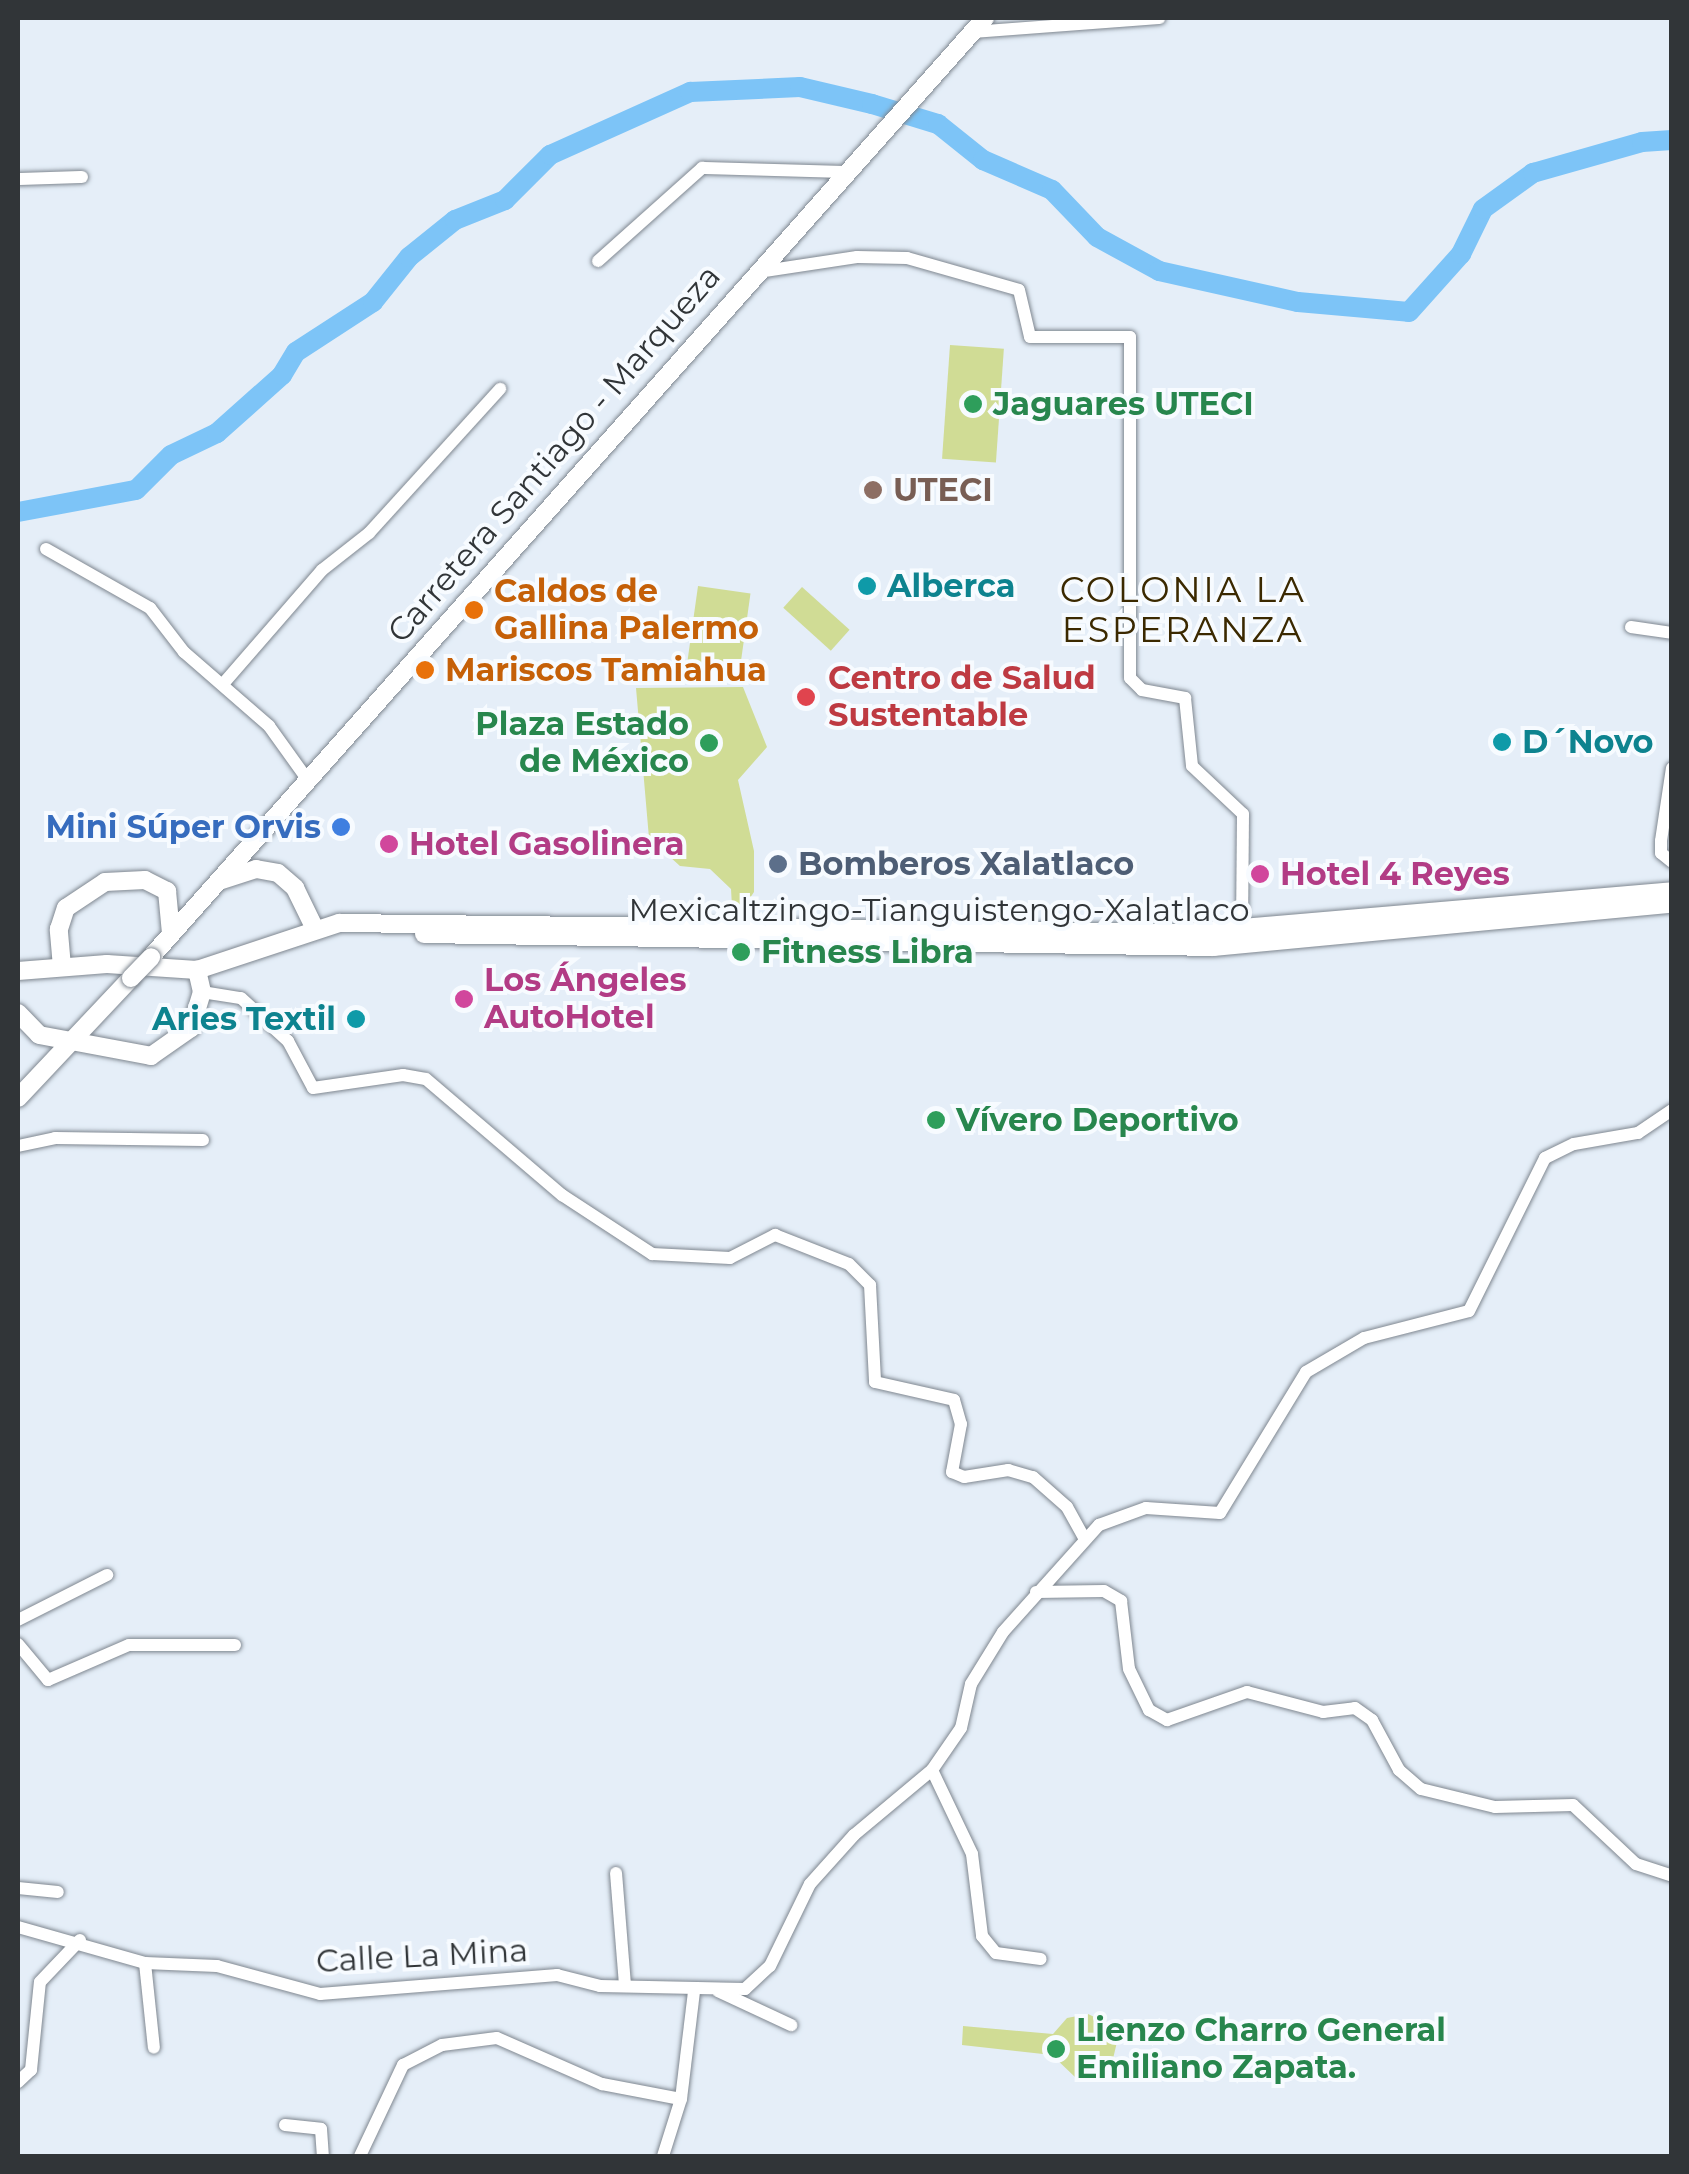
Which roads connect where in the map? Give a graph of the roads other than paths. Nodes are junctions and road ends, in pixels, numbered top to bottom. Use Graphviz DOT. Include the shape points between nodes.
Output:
graph roads {
  1 [pos="985,18"];
  2 [pos="1160,18"];
  3 [pos="972,32"];
  4 [pos="847,172"];
  5 [pos="82,177"];
  6 [pos="18,179"];
  7 [pos="598,261"];
  8 [pos="755,272"];
  9 [pos="500,389"];
  10 [pos="46,549"];
  11 [pos="1631,627"];
  12 [pos="1672,633"];
  13 [pos="223,684"];
  14 [pos="1672,768"];
  15 [pos="307,779"];
  16 [pos="1672,862"];
  17 [pos="214,884"];
  18 [pos="1672,891"];
  19 [pos="1672,904"];
  20 [pos="320,928"];
  21 [pos="1242,932"];
  22 [pos="171,933"];
  23 [pos="62,967"];
  24 [pos="42,970"];
  25 [pos="197,970"];
  26 [pos="18,972"];
  27 [pos="18,983"];
  28 [pos="202,992"];
  29 [pos="104,1008"];
  30 [pos="18,1013"];
  31 [pos="70,1042"];
  32 [pos="107,1045"];
  33 [pos="18,1098"];
  34 [pos="1672,1110"];
  35 [pos="203,1140"];
  36 [pos="18,1146"];
  37 [pos="1086,1539"];
  38 [pos="107,1575"];
  39 [pos="1036,1592"];
  40 [pos="18,1620"];
  41 [pos="18,1644"];
  42 [pos="235,1645"];
  43 [pos="932,1770"];
  44 [pos="616,1873"];
  45 [pos="1672,1876"];
  46 [pos="18,1888"];
  47 [pos="58,1892"];
  48 [pos="18,1927"];
  49 [pos="80,1940"];
  50 [pos="1041,1959"];
  51 [pos="146,1963"];
  52 [pos="625,1985"];
  53 [pos="716,1990"];
  54 [pos="694,1992"];
  55 [pos="792,2025"];
  56 [pos="154,2048"];
  57 [pos="18,2082"];
  58 [pos="680,2099"];
  59 [pos="285,2125"];
  60 [pos="322,2156"];
  61 [pos="360,2156"];
  62 [pos="663,2156"];
  1 -- 3 [label="main road, Carretera Santiago - Marqueza"];
  2 -- 3 [label="street"];
  3 -- 4 [label="main road, Carretera Santiago - Marqueza"];
  4 -- 7 [label="street" via="702,168"];
  4 -- 8 [label="main road, Carretera Santiago - Marqueza"];
  5 -- 6 [label="street"];
  8 -- 15 [label="main road, Carretera Santiago - Marqueza"];
  8 -- 21 [label="street" via="857,257 907,258 1020,290 1030,337 1130,337 1130,678 1142,690 1186,698 1192,766 1243,814"];
  9 -- 13 [label="street" via="369,533 322,570"];
  10 -- 13 [label="street" via="141,600 184,652"];
  11 -- 12 [label="street"];
  13 -- 15 [label="street" via="269,726"];
  14 -- 16 [label="street" via="1661,841 1661,853"];
  15 -- 17 [label="main road, Carretera Santiago - Marqueza"];
  17 -- 20 [label="main road" via="256,868 278,873"];
  17 -- 22 [label="main road, Carretera Santiago - Marqueza"];
  18 -- 21 [label="main road, Mexicaltzingo-Tianguistengo-Xalatlaco"];
  19 -- 20 [label="main road, Mexicaltzingo-Tianguistengo-Xalatlaco" via="1186,947"];
  20 -- 21 [label="main road, Mexicaltzingo-Tianguistengo-Xalatlaco" via="484,922"];
  20 -- 25 [label="main road, Mexicaltzingo-Tianguistengo-Xalatlaco" via="235,963"];
  22 -- 23 [label="main road" via="166,891 145,880 106,882 66,908 58,929"];
  22 -- 29 [label="main road, Carretera Santiago - Marqueza, bridge"];
  23 -- 24 [label="main road, Mexicaltzingo-Tianguistengo-Xalatlaco"];
  23 -- 25 [label="main road, Mexicaltzingo-Tianguistengo-Xalatlaco"];
  24 -- 26 [label="main road, Mexicaltzingo-Tianguistengo-Xalatlaco"];
  24 -- 27 [label="main road, Mexicaltzingo-Tianguistengo-Xalatlaco"];
  25 -- 28 [label="main road"];
  28 -- 32 [label="main road" via="198,1014 174,1045 140,1057"];
  28 -- 37 [label="street" via="241,998 288,1042 313,1088 403,1075 426,1079 562,1195 652,1254 730,1258 774,1235 849,1264 870,1285 874,1382 954,1400 960,1424 952,1472 964,1477 1008,1470 1032,1477 1066,1507"];
  29 -- 31 [label="main road, Carretera Santiago - Marqueza"];
  29 -- 32 [label="main road"];
  30 -- 31 [label="main road" via="39,1035"];
  31 -- 32 [label="main road"];
  31 -- 33 [label="main road, Carretera Santiago - Marqueza"];
  34 -- 37 [label="street, Calle La Mina" via="1638,1133 1574,1144 1545,1158 1469,1311 1364,1338 1306,1372 1220,1513 1132,1511 1099,1525"];
  35 -- 36 [label="street" via="55,1138"];
  37 -- 39 [label="street, Calle La Mina"];
  38 -- 40 [label="street"];
  39 -- 43 [label="street, Calle La Mina" via="972,1684 961,1728"];
  39 -- 45 [label="street" via="1104,1591 1121,1601 1129,1669 1148,1710 1167,1720 1247,1692 1323,1712 1355,1708 1372,1720 1399,1770 1421,1789 1495,1807 1573,1805 1636,1864"];
  41 -- 42 [label="street" via="48,1680 129,1645"];
  43 -- 50 [label="street" via="972,1854 982,1936 996,1954"];
  43 -- 53 [label="street, Calle La Mina" via="854,1835 810,1884 760,1980 746,1989"];
  44 -- 52 [label="street"];
  46 -- 47 [label="street"];
  48 -- 49 [label="street, Calle La Mina"];
  49 -- 51 [label="street, Calle La Mina"];
  49 -- 57 [label="street" via="40,1982 30,2070"];
  51 -- 52 [label="street, Calle La Mina" via="216,1966 335,1994 545,1976"];
  51 -- 56 [label="street"];
  52 -- 54 [label="street, Calle La Mina"];
  53 -- 54 [label="street, Calle La Mina"];
  53 -- 55 [label="street"];
  54 -- 58 [label="street"];
  58 -- 61 [label="street" via="602,2084 497,2038 442,2045 403,2065"];
  58 -- 62 [label="street"];
  59 -- 60 [label="street" via="321,2129"];
}
